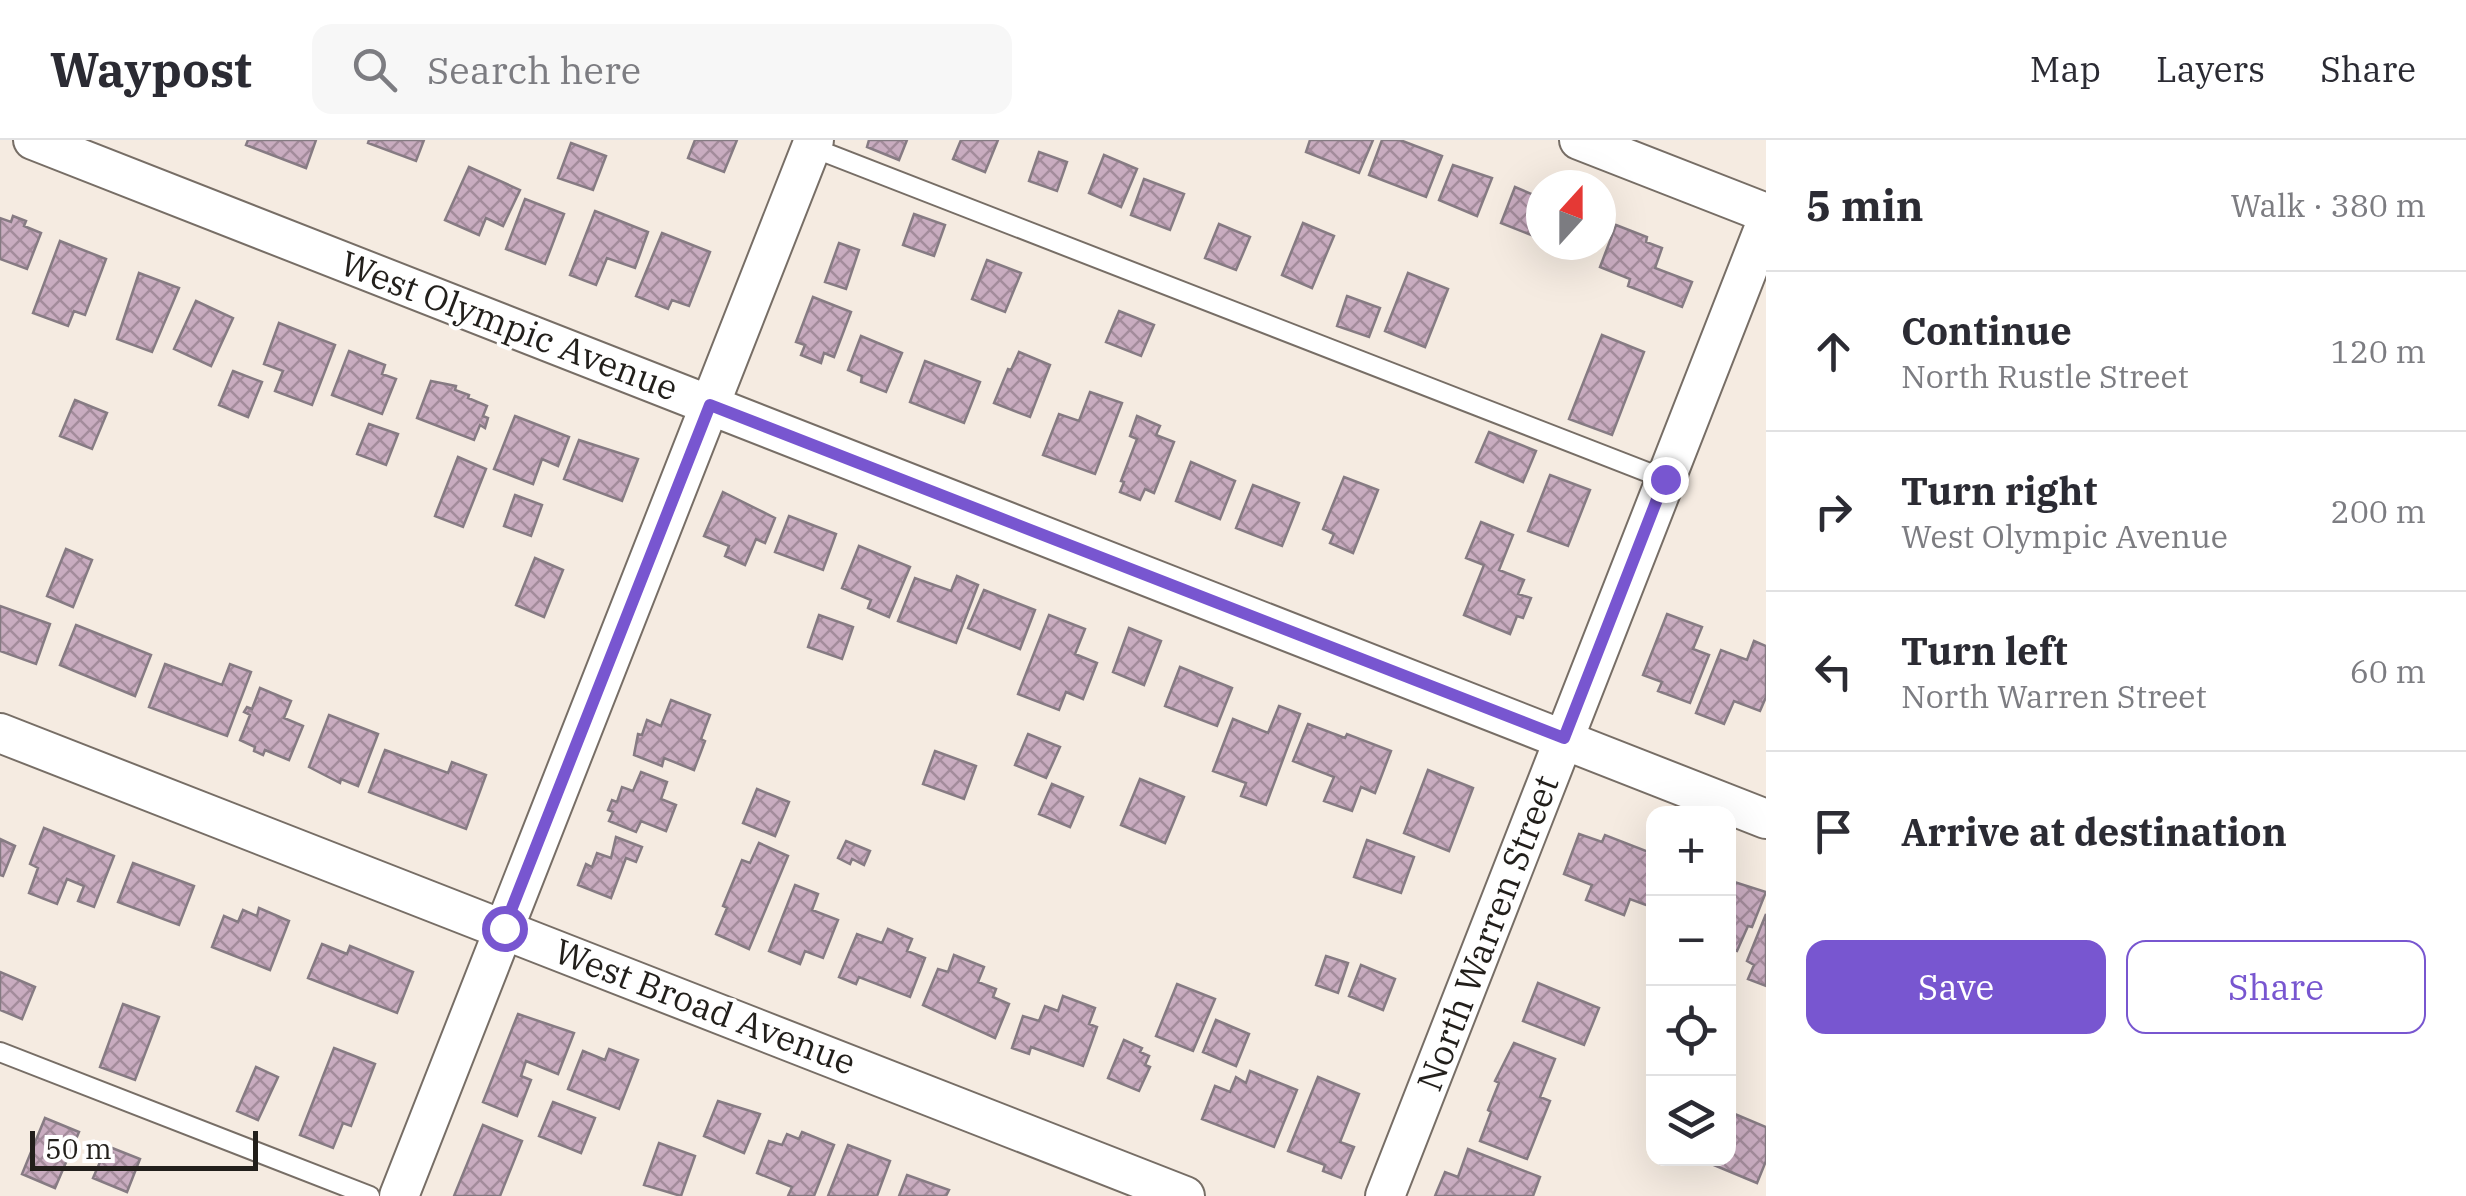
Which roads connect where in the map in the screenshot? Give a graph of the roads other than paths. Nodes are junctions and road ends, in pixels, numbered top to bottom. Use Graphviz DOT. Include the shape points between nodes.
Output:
graph roads {
  1 [pos="33,140"];
  2 [pos="1579,140"];
  3 [pos="813,143"];
  4 [pos="1766,213"];
  5 [pos="1766,223"];
  6 [pos="710,405"];
  7 [pos="1665,479"];
  8 [pos="0,733"];
  9 [pos="1564,738"];
  10 [pos="1766,819"];
  11 [pos="504,928"];
  12 [pos="0,1052"];
  13 [pos="370,1196"];
  14 [pos="399,1196"];
  15 [pos="1185,1196"];
  16 [pos="1385,1196"];
  1 -- 6 [label="street, West Olympic Avenue"];
  2 -- 4 [label="street"];
  3 -- 6 [label="street"];
  3 -- 7 [label="lane"];
  5 -- 7 [label="street, North Warren Street"];
  6 -- 9 [label="street, West Olympic Avenue"];
  6 -- 11 [label="street"];
  7 -- 9 [label="street, North Warren Street"];
  8 -- 11 [label="street, West Broad Avenue"];
  9 -- 10 [label="street, West Olympic Avenue"];
  9 -- 16 [label="street, North Warren Street"];
  11 -- 14 [label="street"];
  11 -- 15 [label="street, West Broad Avenue"];
  12 -- 13 [label="lane"];
}
